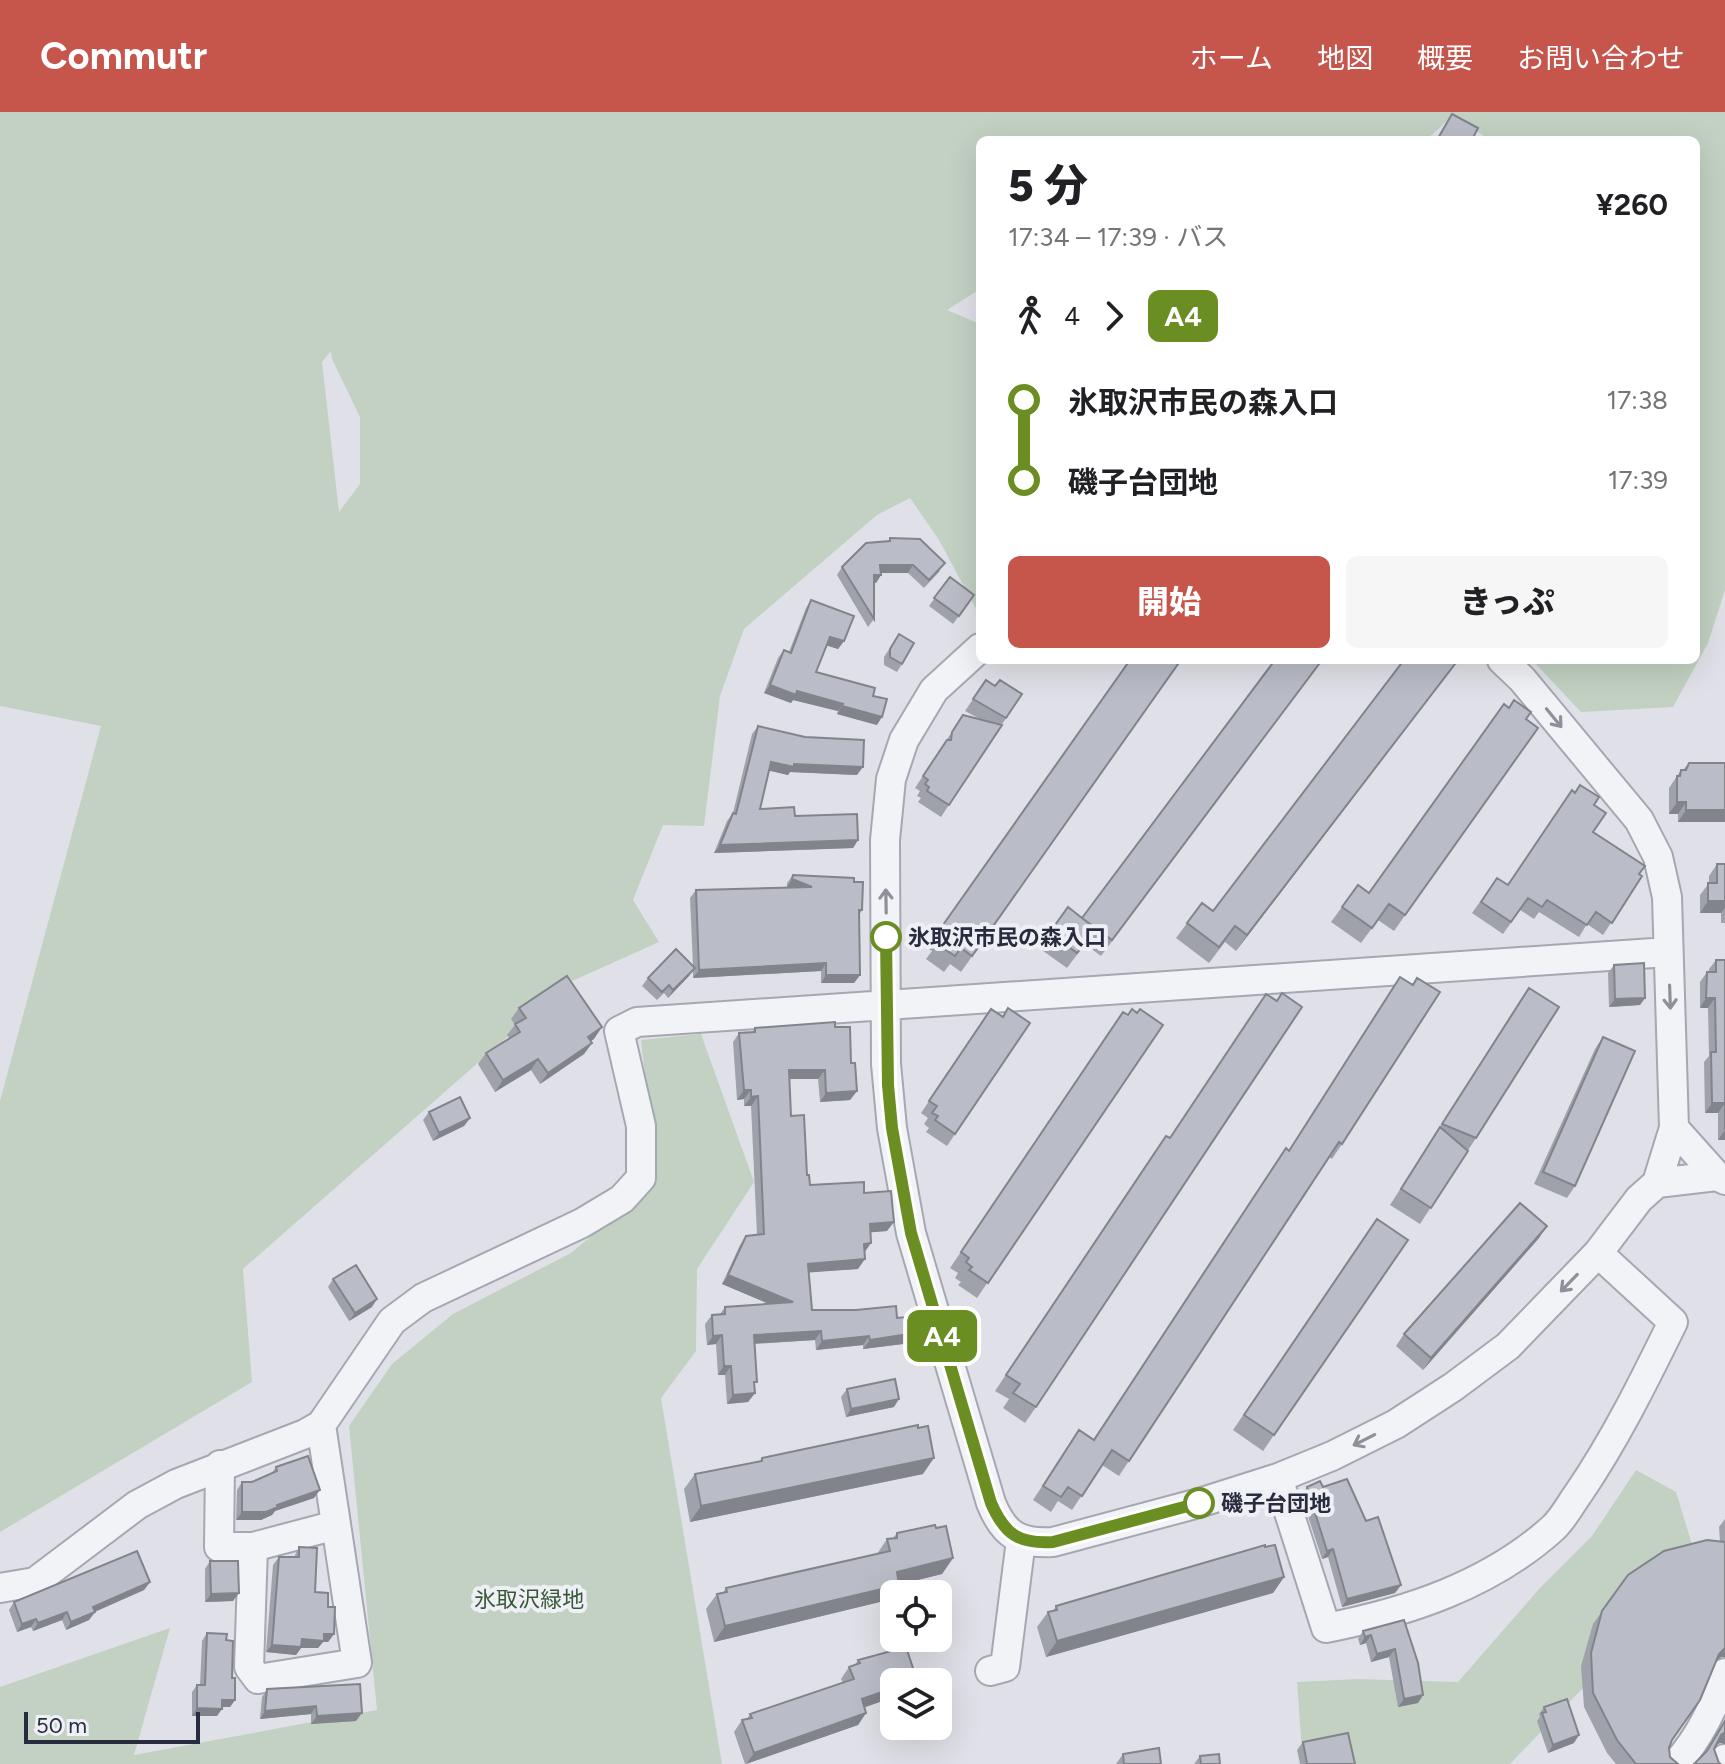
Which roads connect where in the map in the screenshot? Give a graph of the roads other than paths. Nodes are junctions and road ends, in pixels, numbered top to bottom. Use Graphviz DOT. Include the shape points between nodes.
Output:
graph roads {
  1 [pos="976,652"];
  2 [pos="1506,664"];
  3 [pos="1668,952"];
  4 [pos="887,1007"];
  5 [pos="1674,1128"];
  6 [pos="1721,1178"];
  7 [pos="1657,1183"];
  8 [pos="1598,1253"];
  9 [pos="321,1425"];
  10 [pos="220,1465"];
  11 [pos="1278,1478"];
  12 [pos="336,1525"];
  13 [pos="1021,1540"];
  14 [pos="253,1547"];
  15 [pos="0,1588"];
  16 [pos="990,1671"];
  17 [pos="1725,1673"];
  18 [pos="1725,1759"];
  19 [pos="1676,1764"];
  20 [pos="1721,1764"];
  4 -- 1 [label="street, one-way" via="885,840 891,779 904,740 934,690"];
  2 -- 3 [label="street, one-way" via="1639,820 1658,857 1667,897"];
  3 -- 4 [label="street"];
  3 -- 5 [label="street, one-way"];
  4 -- 9 [label="street" via="637,1022 619,1031 641,1126 641,1178 622,1199 582,1223 423,1298 392,1321"];
  4 -- 13 [label="street" via="892,1128 911,1233 991,1503 999,1522"];
  5 -- 6 [label="street"];
  5 -- 7 [label="street"];
  6 -- 7 [label="street"];
  7 -- 8 [label="street"];
  8 -- 11 [label="street, one-way" via="1508,1346 1453,1387 1396,1424"];
  8 -- 11 [label="street" via="1673,1322 1599,1462 1555,1527 1501,1566 1407,1610 1326,1628"];
  9 -- 10 [label="street"];
  9 -- 12 [label="street"];
  10 -- 14 [label="street" via="219,1547"];
  10 -- 15 [label="street" via="137,1505 35,1582"];
  11 -- 13 [label="street" via="1053,1542"];
  12 -- 14 [label="street"];
  12 -- 14 [label="street" via="357,1663 258,1679 249,1667"];
  13 -- 16 [label="street" via="1005,1667"];
  17 -- 19 [label="street" via="1718,1696"];
  18 -- 20 [label="street"];
}
